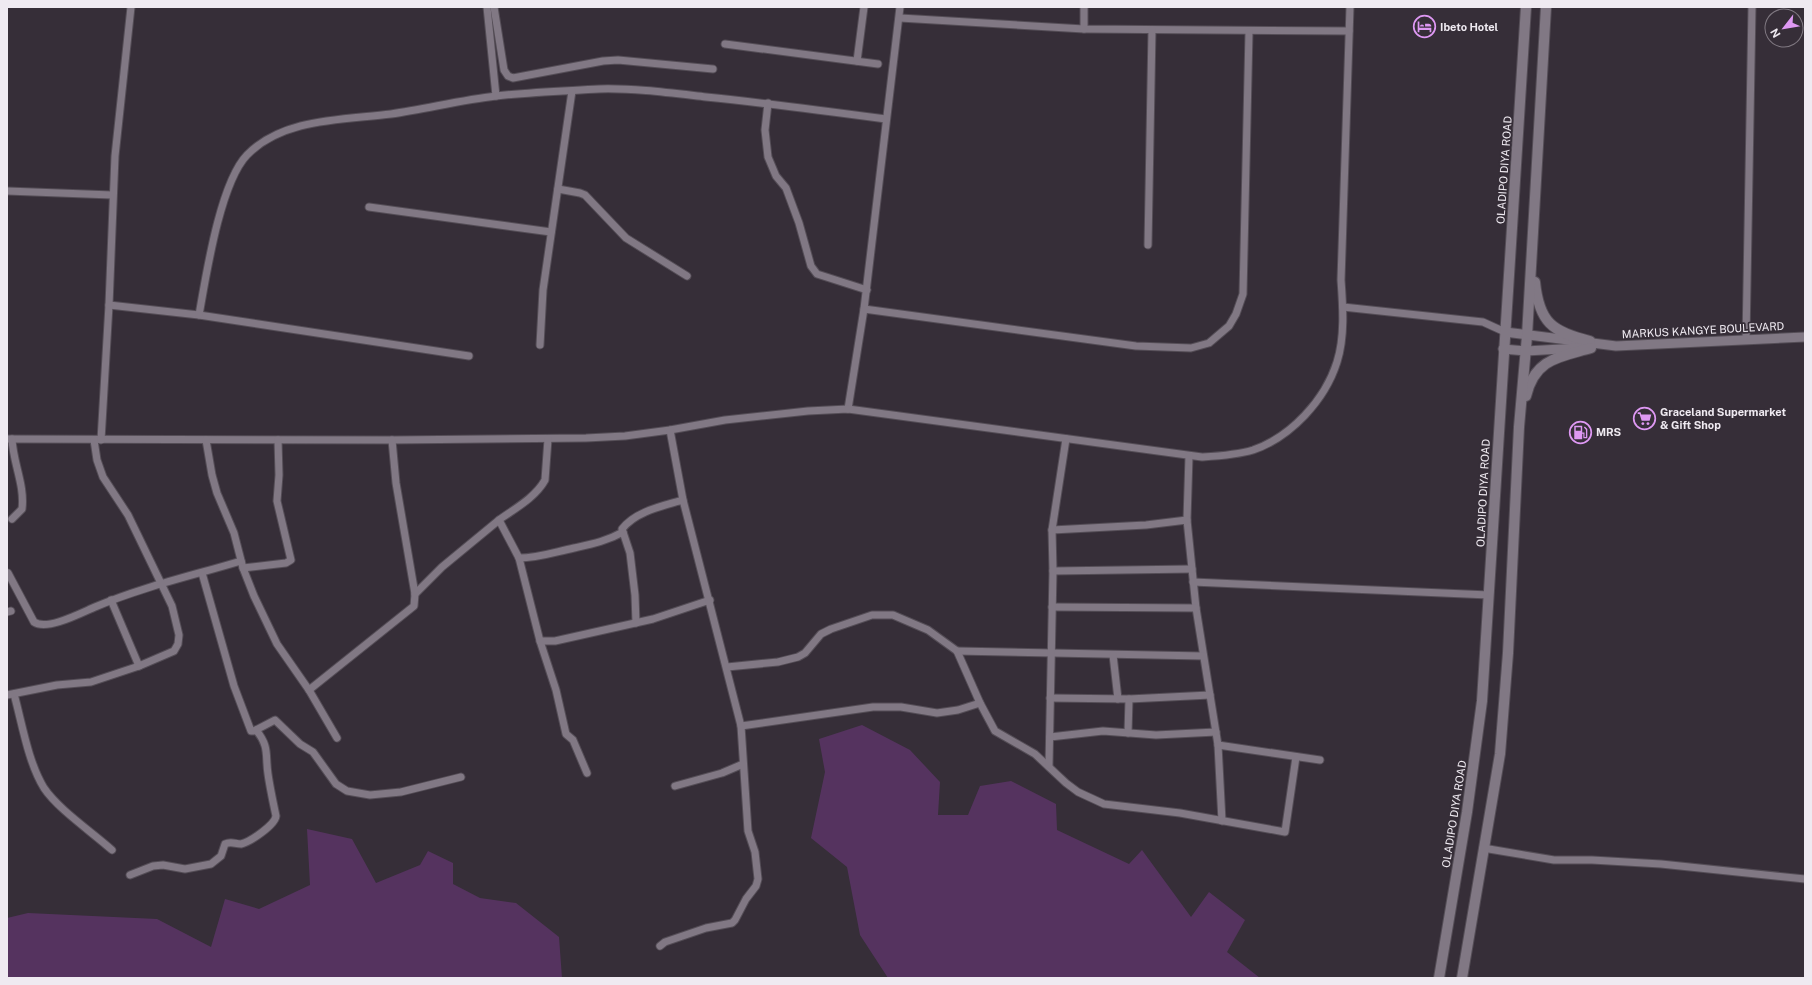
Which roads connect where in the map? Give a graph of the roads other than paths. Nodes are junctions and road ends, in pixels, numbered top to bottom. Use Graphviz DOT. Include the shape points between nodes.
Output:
graph roads {
  1 [pos="131,7"];
  2 [pos="487,7"];
  3 [pos="494,7"];
  4 [pos="864,7"];
  5 [pos="900,7"];
  6 [pos="1084,7"];
  7 [pos="1350,7"];
  8 [pos="1526,7"];
  9 [pos="1546,7"];
  10 [pos="1752,7"];
  11 [pos="900,18"];
  12 [pos="1084,29"];
  13 [pos="1152,30"];
  14 [pos="1349,31"];
  15 [pos="1249,32"];
  16 [pos="725,44"];
  17 [pos="857,62"];
  18 [pos="878,64"];
  19 [pos="713,69"];
  20 [pos="572,91"];
  21 [pos="496,96"];
  22 [pos="768,103"];
  23 [pos="886,119"];
  24 [pos="558,189"];
  25 [pos="7,191"];
  26 [pos="112,195"];
  27 [pos="370,207"];
  28 [pos="552,232"];
  29 [pos="1148,244"];
  30 [pos="1531,254"];
  31 [pos="687,276"];
  32 [pos="867,290"];
  33 [pos="109,305"];
  34 [pos="1343,307"];
  35 [pos="864,309"];
  36 [pos="199,315"];
  37 [pos="1505,332"];
  38 [pos="1527,336"];
  39 [pos="1805,337"];
  40 [pos="1746,340"];
  41 [pos="540,345"];
  42 [pos="1590,345"];
  43 [pos="1503,349"];
  44 [pos="1526,351"];
  45 [pos="469,356"];
  46 [pos="848,409"];
  47 [pos="1519,427"];
  48 [pos="670,430"];
  49 [pos="10,439"];
  50 [pos="548,439"];
  51 [pos="1066,439"];
  52 [pos="97,440"];
  53 [pos="206,440"];
  54 [pos="278,440"];
  55 [pos="392,440"];
  56 [pos="1189,456"];
  57 [pos="683,500"];
  58 [pos="12,519"];
  59 [pos="499,520"];
  60 [pos="1187,520"];
  61 [pos="1052,530"];
  62 [pos="623,532"];
  63 [pos="519,558"];
  64 [pos="242,565"];
  65 [pos="1192,569"];
  66 [pos="1053,572"];
  67 [pos="8,573"];
  68 [pos="202,573"];
  69 [pos="162,582"];
  70 [pos="1193,582"];
  71 [pos="415,594"];
  72 [pos="1489,595"];
  73 [pos="110,600"];
  74 [pos="710,600"];
  75 [pos="1052,606"];
  76 [pos="1196,608"];
  77 [pos="636,623"];
  78 [pos="540,641"];
  79 [pos="957,651"];
  80 [pos="1050,654"];
  81 [pos="1113,655"];
  82 [pos="1203,656"];
  83 [pos="139,666"];
  84 [pos="727,667"];
  85 [pos="309,690"];
  86 [pos="10,694"];
  87 [pos="1210,696"];
  88 [pos="1050,698"];
  89 [pos="1118,699"];
  90 [pos="1129,699"];
  91 [pos="980,703"];
  92 [pos="741,726"];
  93 [pos="256,730"];
  94 [pos="1216,732"];
  95 [pos="1128,733"];
  96 [pos="1050,737"];
  97 [pos="337,738"];
  98 [pos="1218,745"];
  99 [pos="1296,757"];
  100 [pos="1320,760"];
  101 [pos="743,764"];
  102 [pos="1049,765"];
  103 [pos="587,773"];
  104 [pos="461,777"];
  105 [pos="675,786"];
  106 [pos="1222,821"];
  107 [pos="1483,848"];
  108 [pos="112,850"];
  109 [pos="130,875"];
  110 [pos="1805,879"];
  111 [pos="660,946"];
  112 [pos="1439,978"];
  113 [pos="1462,978"];
  1 -- 26 [label="street"];
  2 -- 21 [label="street"];
  3 -- 19 [label="street" via="504,70 513,78 618,60"];
  4 -- 17 [label="street"];
  5 -- 11 [label="street"];
  6 -- 12 [label="street"];
  7 -- 14 [label="street"];
  8 -- 37 [label="main road, OLADIPO DIYA ROAD"];
  9 -- 30 [label="main road"];
  10 -- 40 [label="street"];
  11 -- 12 [label="street"];
  11 -- 23 [label="street"];
  12 -- 13 [label="street"];
  13 -- 15 [label="street"];
  13 -- 29 [label="street"];
  14 -- 15 [label="street"];
  14 -- 34 [label="street" via="1341,280"];
  15 -- 35 [label="street" via="1242,294 1236,314 1228,326 1212,340 1191,348 1136,346"];
  16 -- 17 [label="street"];
  17 -- 18 [label="street"];
  20 -- 21 [label="street"];
  20 -- 22 [label="street" via="601,89 658,92"];
  20 -- 24 [label="street"];
  21 -- 36 [label="street" via="391,114 320,122 287,131 262,142 238,168 222,209"];
  22 -- 23 [label="street"];
  22 -- 32 [label="street" via="765,130 768,157 776,176 786,188 811,266 817,274"];
  23 -- 32 [label="street"];
  24 -- 28 [label="street"];
  24 -- 31 [label="street" via="585,195 626,238"];
  25 -- 26 [label="street"];
  26 -- 33 [label="street"];
  27 -- 28 [label="street"];
  28 -- 41 [label="street"];
  30 -- 38 [label="main road"];
  30 -- 42 [label="main road" via="1538,304 1543,315 1558,330"];
  32 -- 35 [label="street"];
  33 -- 36 [label="street"];
  33 -- 52 [label="street"];
  34 -- 37 [label="street" via="1483,322"];
  34 -- 56 [label="street" via="1337,363 1321,395 1295,425 1267,444 1245,453 1210,457"];
  35 -- 46 [label="street"];
  36 -- 45 [label="street"];
  37 -- 38 [label="street, MARKUS KANGYE BOULEVARD"];
  37 -- 43 [label="main road, OLADIPO DIYA ROAD"];
  38 -- 42 [label="street, MARKUS KANGYE BOULEVARD"];
  38 -- 44 [label="main road"];
  39 -- 40 [label="street, MARKUS KANGYE BOULEVARD"];
  40 -- 42 [label="street, MARKUS KANGYE BOULEVARD"];
  42 -- 44 [label="street, MARKUS KANGYE BOULEVARD"];
  42 -- 47 [label="main road" via="1544,364 1528,388"];
  43 -- 44 [label="street, MARKUS KANGYE BOULEVARD"];
  43 -- 72 [label="main road, OLADIPO DIYA ROAD"];
  44 -- 47 [label="main road"];
  46 -- 48 [label="street" via="725,420"];
  46 -- 51 [label="street"];
  47 -- 107 [label="main road" via="1512,588 1500,754"];
  48 -- 50 [label="street" via="625,436"];
  48 -- 57 [label="street"];
  49 -- 52 [label="street"];
  49 -- 58 [label="street" via="23,489 22,509"];
  50 -- 55 [label="street"];
  50 -- 59 [label="street" via="543,484"];
  51 -- 56 [label="street"];
  51 -- 61 [label="street"];
  52 -- 53 [label="street"];
  52 -- 69 [label="street" via="97,460 103,476 128,515"];
  53 -- 54 [label="street"];
  53 -- 64 [label="street" via="212,475 234,533"];
  54 -- 55 [label="street"];
  54 -- 64 [label="street" via="277,501 291,560 286,563"];
  55 -- 71 [label="street" via="396,483"];
  56 -- 60 [label="street"];
  57 -- 62 [label="street" via="646,512 624,526"];
  57 -- 74 [label="street"];
  59 -- 63 [label="street"];
  59 -- 71 [label="street" via="442,567"];
  60 -- 61 [label="street"];
  60 -- 65 [label="street"];
  61 -- 66 [label="street"];
  62 -- 63 [label="street" via="592,545 542,556"];
  62 -- 77 [label="street" via="630,553"];
  63 -- 78 [label="street"];
  64 -- 68 [label="street"];
  64 -- 85 [label="street" via="277,644"];
  65 -- 66 [label="street"];
  65 -- 70 [label="street"];
  66 -- 75 [label="street"];
  67 -- 73 [label="street" via="34,622 39,624 61,622"];
  68 -- 69 [label="street"];
  68 -- 93 [label="street" via="243,713 249,729"];
  69 -- 73 [label="street"];
  69 -- 83 [label="street" via="176,621 178,644 174,651"];
  70 -- 72 [label="street"];
  70 -- 76 [label="street"];
  71 -- 85 [label="street" via="412,608"];
  72 -- 112 [label="main road, OLADIPO DIYA ROAD" via="1478,734 1468,812"];
  73 -- 83 [label="street"];
  74 -- 77 [label="street"];
  74 -- 84 [label="street"];
  75 -- 76 [label="street"];
  75 -- 80 [label="street"];
  76 -- 82 [label="street"];
  77 -- 78 [label="street" via="555,641"];
  78 -- 103 [label="street" via="554,683 566,734 573,740"];
  79 -- 80 [label="street"];
  79 -- 84 [label="street" via="928,630 893,614 872,615 821,634 805,653 798,657 778,662"];
  79 -- 91 [label="street"];
  80 -- 81 [label="street"];
  80 -- 88 [label="street"];
  81 -- 82 [label="street"];
  81 -- 89 [label="street"];
  82 -- 87 [label="street"];
  83 -- 86 [label="street" via="91,682 57,685"];
  84 -- 92 [label="street"];
  85 -- 97 [label="street"];
  86 -- 108 [label="street" via="44,788 54,800"];
  87 -- 90 [label="street"];
  87 -- 94 [label="street"];
  88 -- 89 [label="street"];
  88 -- 96 [label="street"];
  89 -- 90 [label="street"];
  90 -- 95 [label="street"];
  91 -- 92 [label="street" via="937,713 872,707"];
  91 -- 102 [label="street" via="995,730"];
  92 -- 101 [label="street"];
  93 -- 104 [label="street" via="272,720 278,722 300,744 313,752 336,784 347,791 370,795 401,792"];
  93 -- 109 [label="street" via="268,752 268,773 275,821 257,836 243,843 225,844 221,856 211,864 186,869 156,865"];
  94 -- 95 [label="street" via="1156,735"];
  94 -- 98 [label="street"];
  95 -- 96 [label="street" via="1103,731"];
  96 -- 102 [label="street"];
  98 -- 99 [label="street"];
  98 -- 106 [label="street"];
  99 -- 100 [label="street"];
  99 -- 106 [label="street" via="1285,832"];
  101 -- 105 [label="street" via="722,773"];
  101 -- 111 [label="street" via="748,831 755,852 758,882 732,923 706,928"];
  102 -- 106 [label="street" via="1078,792 1104,804"];
  107 -- 110 [label="street" via="1554,860 1661,864"];
  107 -- 113 [label="main road"];
}
